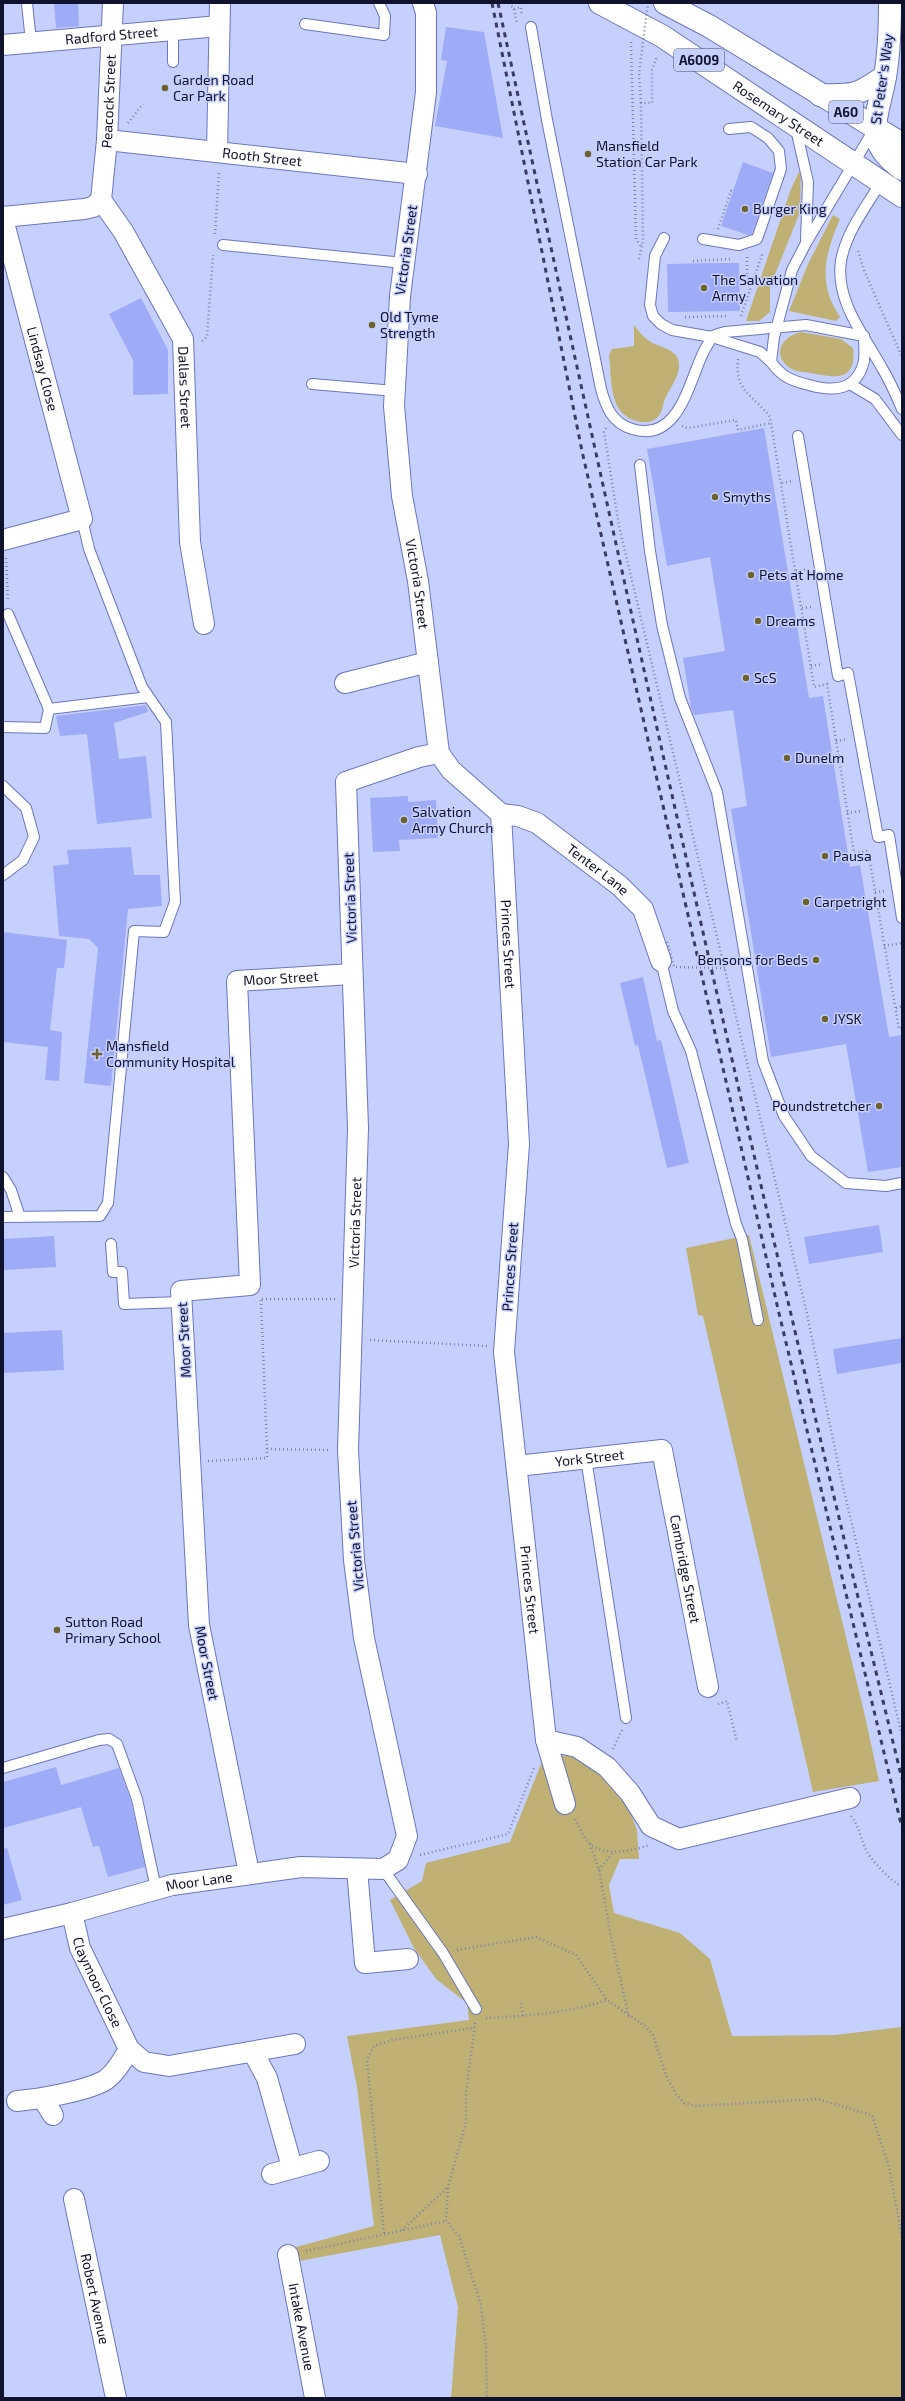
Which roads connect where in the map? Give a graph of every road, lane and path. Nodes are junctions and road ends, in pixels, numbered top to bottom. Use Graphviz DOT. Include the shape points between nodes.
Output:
graph roads {
  1 [pos="27,3"];
  2 [pos="113,3"];
  3 [pos="220,3"];
  4 [pos="379,3"];
  5 [pos="423,3"];
  6 [pos="509,3"];
  7 [pos="600,3"];
  8 [pos="648,3"];
  9 [pos="665,3"];
  10 [pos="890,3"];
  11 [pos="522,18"];
  12 [pos="305,24"];
  13 [pos="219,26"];
  14 [pos="531,27"];
  15 [pos="173,30"];
  16 [pos="112,36"];
  17 [pos="631,38"];
  18 [pos="31,42"];
  19 [pos="3,45"];
  20 [pos="658,54"];
  21 [pos="173,62"];
  22 [pos="885,76"];
  23 [pos="818,95"];
  24 [pos="641,104"];
  25 [pos="795,124"];
  26 [pos="874,128"];
  27 [pos="729,129"];
  28 [pos="107,140"];
  29 [pos="219,152"];
  30 [pos="900,157"];
  31 [pos="853,163"];
  32 [pos="417,174"];
  33 [pos="881,182"];
  34 [pos="733,192"];
  35 [pos="902,196"];
  36 [pos="101,200"];
  37 [pos="3,218"];
  38 [pos="722,231"];
  39 [pos="214,237"];
  40 [pos="664,238"];
  41 [pos="703,239"];
  42 [pos="806,243"];
  43 [pos="223,245"];
  44 [pos="641,246"];
  45 [pos="213,252"];
  46 [pos="733,258"];
  47 [pos="740,258"];
  48 [pos="693,261"];
  49 [pos="855,262"];
  50 [pos="404,263"];
  51 [pos="640,267"];
  52 [pos="754,279"];
  53 [pos="742,316"];
  54 [pos="684,317"];
  55 [pos="777,327"];
  56 [pos="864,336"];
  57 [pos="712,337"];
  58 [pos="738,357"];
  59 [pos="902,357"];
  60 [pos="184,358"];
  61 [pos="771,362"];
  62 [pos="312,384"];
  63 [pos="850,384"];
  64 [pos="395,392"];
  65 [pos="902,409"];
  66 [pos="612,416"];
  67 [pos="671,420"];
  68 [pos="771,423"];
  69 [pos="902,434"];
  70 [pos="798,436"];
  71 [pos="640,465"];
  72 [pos="82,519"];
  73 [pos="4,540"];
  74 [pos="8,614"];
  75 [pos="204,624"];
  76 [pos="428,662"];
  77 [pos="345,683"];
  78 [pos="148,697"];
  79 [pos="49,709"];
  80 [pos="3,727"];
  81 [pos="439,753"];
  82 [pos="3,786"];
  83 [pos="502,814"];
  84 [pos="3,875"];
  85 [pos="902,918"];
  86 [pos="667,942"];
  87 [pos="902,943"];
  88 [pos="884,946"];
  89 [pos="661,961"];
  90 [pos="725,968"];
  91 [pos="352,974"];
  92 [pos="902,1006"];
  93 [pos="896,1008"];
  94 [pos="902,1028"];
  95 [pos="3,1177"];
  96 [pos="902,1183"];
  97 [pos="3,1217"];
  98 [pos="20,1217"];
  99 [pos="111,1244"];
  100 [pos="255,1292"];
  101 [pos="354,1298"];
  102 [pos="182,1302"];
  103 [pos="758,1320"];
  104 [pos="352,1339"];
  105 [pos="504,1347"];
  106 [pos="266,1449"];
  107 [pos="348,1450"];
  108 [pos="662,1450"];
  109 [pos="586,1458"];
  110 [pos="190,1462"];
  111 [pos="517,1466"];
  112 [pos="708,1687"];
  113 [pos="730,1713"];
  114 [pos="626,1718"];
  115 [pos="902,1736"];
  116 [pos="546,1740"];
  117 [pos="737,1742"];
  118 [pos="604,1765"];
  119 [pos="3,1768"];
  120 [pos="847,1799"];
  121 [pos="565,1804"];
  122 [pos="678,1839"];
  123 [pos="590,1844"];
  124 [pos="613,1853"];
  125 [pos="391,1865"];
  126 [pos="357,1869"];
  127 [pos="599,1870"];
  128 [pos="249,1873"];
  129 [pos="902,1886"];
  130 [pos="156,1890"];
  131 [pos="72,1913"];
  132 [pos="3,1929"];
  133 [pos="443,1953"];
  134 [pos="408,1959"];
  135 [pos="607,2000"];
  136 [pos="521,2003"];
  137 [pos="476,2014"];
  138 [pos="523,2016"];
  139 [pos="629,2017"];
  140 [pos="473,2028"];
  141 [pos="295,2044"];
  142 [pos="129,2049"];
  143 [pos="253,2052"];
  144 [pos="17,2101"];
  145 [pos="319,2161"];
  146 [pos="292,2167"];
  147 [pos="272,2174"];
  148 [pos="448,2187"];
  149 [pos="74,2199"];
  150 [pos="446,2221"];
  151 [pos="401,2231"];
  152 [pos="384,2233"];
  153 [pos="902,2238"];
  154 [pos="288,2255"];
  155 [pos="116,2398"];
  156 [pos="315,2398"];
  157 [pos="487,2398"];
  1 -- 18 [label="lane"];
  2 -- 16 [label="street, Peacock Street"];
  3 -- 13 [label="street"];
  4 -- 12 [label="lane" via="385,16 384,36"];
  5 -- 32 [label="street, Victoria Street" via="426,13 426,92"];
  6 -- 11 [label="path" via="514,8 521,7"];
  7 -- 25 [label="highway, Rosemary Street / A6009" via="662,36"];
  8 -- 24 [label="path, bridge" via="639,74"];
  9 -- 23 [label="highway, A6009" via="708,26"];
  10 -- 22 [label="highway, St Peter's Way"];
  13 -- 15 [label="street, Radford Street"];
  13 -- 29 [label="street"];
  14 -- 66 [label="lane" via="601,389 605,405"];
  15 -- 16 [label="street, Radford Street"];
  15 -- 21 [label="lane"];
  16 -- 18 [label="street, Radford Street"];
  16 -- 28 [label="street, Peacock Street"];
  17 -- 44 [label="path" via="636,239"];
  18 -- 19 [label="street, Radford Street"];
  20 -- 24 [label="path" via="652,70 652,103"];
  22 -- 23 [label="highway" via="852,96"];
  22 -- 26 [label="highway, St Peter's Way / A60"];
  23 -- 26 [label="highway, A60"];
  24 -- 44 [label="path"];
  25 -- 31 [label="highway, Rosemary Street / A6009"];
  25 -- 42 [label="lane" via="808,182"];
  26 -- 30 [label="highway, A60"];
  26 -- 31 [label="lane"];
  27 -- 41 [label="lane" via="751,128 768,138 779,151 781,168 757,239 739,245"];
  28 -- 29 [label="street, Rooth Street"];
  28 -- 36 [label="street, Peacock Street"];
  29 -- 32 [label="street, Rooth Street"];
  29 -- 39 [label="path"];
  30 -- 33 [label="highway"];
  31 -- 33 [label="highway, A6009"];
  31 -- 42 [label="lane"];
  32 -- 50 [label="street, Victoria Street"];
  33 -- 35 [label="highway"];
  33 -- 56 [label="lane" via="854,226 842,260 842,290 849,310"];
  34 -- 38 [label="path" via="731,191 718,229"];
  36 -- 37 [label="street" via="93,207 84,209"];
  36 -- 60 [label="street, Dallas Street" via="123,231 183,339"];
  37 -- 72 [label="street, Lindsay Close"];
  40 -- 57 [label="lane" via="655,256 650,305 653,316 672,330"];
  42 -- 55 [label="lane" via="787,284"];
  43 -- 50 [label="lane"];
  44 -- 51 [label="path"];
  45 -- 60 [label="path" via="207,337"];
  46 -- 48 [label="path"];
  47 -- 52 [label="path" via="748,257 747,277"];
  49 -- 59 [label="path" via="858,249 864,270"];
  50 -- 64 [label="street, Victoria Street"];
  53 -- 54 [label="path"];
  55 -- 56 [label="lane" via="806,325"];
  55 -- 57 [label="lane" via="741,329"];
  55 -- 61 [label="lane"];
  56 -- 63 [label="lane" via="864,361"];
  56 -- 65 [label="lane"];
  57 -- 61 [label="lane" via="760,352"];
  57 -- 67 [label="lane" via="699,360 685,398"];
  58 -- 68 [label="path" via="738,381 745,393 762,405"];
  60 -- 75 [label="street, Dallas Street" via="190,542"];
  61 -- 63 [label="lane" via="790,380 828,390"];
  62 -- 64 [label="lane"];
  63 -- 69 [label="lane" via="875,399"];
  64 -- 76 [label="street, Victoria Street" via="402,496 418,581"];
  66 -- 67 [label="lane" via="616,422 637,431 664,428"];
  66 -- 90 [label="path" via="604,432 619,526"];
  67 -- 68 [label="path" via="688,428 736,420 738,430"];
  68 -- 88 [label="path" via="814,687 827,684 854,853 868,851"];
  70 -- 85 [label="lane" via="838,676 848,673 878,838 889,835"];
  71 -- 96 [label="lane" via="662,625 680,698 718,792 763,1061 784,1116 811,1156 846,1183 886,1186"];
  72 -- 73 [label="street"];
  72 -- 78 [label="lane" via="89,549"];
  73 -- 74 [label="path"];
  74 -- 79 [label="lane"];
  76 -- 77 [label="street"];
  76 -- 81 [label="street, Victoria Street"];
  78 -- 79 [label="lane"];
  78 -- 98 [label="lane" via="166,722 175,902 164,932 134,931 108,1203 100,1216"];
  79 -- 80 [label="lane" via="45,728"];
  81 -- 83 [label="street" via="450,770"];
  81 -- 91 [label="street, Victoria Street" via="419,757 346,782"];
  82 -- 84 [label="lane" via="26,808 34,837 23,860"];
  83 -- 89 [label="street, Tenter Lane" via="518,816 537,823 620,886 643,909"];
  83 -- 105 [label="street, Princes Street" via="519,1144"];
  86 -- 90 [label="path, bridge" via="674,967"];
  87 -- 88 [label="path"];
  88 -- 93 [label="path"];
  89 -- 103 [label="lane" via="674,1011 691,1051 742,1239"];
  90 -- 115 [label="path" via="807,1314 841,1478"];
  91 -- 100 [label="street, Moor Street" via="237,981"];
  91 -- 101 [label="street, Victoria Street" via="358,1128"];
  92 -- 93 [label="path"];
  93 -- 94 [label="path" via="899,1029"];
  95 -- 98 [label="lane" via="11,1190"];
  97 -- 98 [label="lane"];
  99 -- 102 [label="lane" via="113,1272 122,1272 124,1304"];
  100 -- 101 [label="path"];
  100 -- 102 [label="street, Moor Street" via="181,1291"];
  100 -- 106 [label="path"];
  101 -- 104 [label="street, Victoria Street"];
  102 -- 110 [label="street, Moor Street"];
  104 -- 105 [label="path"];
  104 -- 107 [label="street, Victoria Street"];
  105 -- 111 [label="street, Princes Street"];
  106 -- 107 [label="path"];
  106 -- 110 [label="path" via="267,1458"];
  107 -- 125 [label="street, Victoria Street" via="354,1560 364,1638 407,1836"];
  108 -- 109 [label="street, York Street"];
  108 -- 112 [label="street, Cambridge Street"];
  109 -- 111 [label="street, York Street"];
  109 -- 114 [label="lane"];
  110 -- 128 [label="street, Moor Street" via="199,1625"];
  111 -- 116 [label="street, Princes Street"];
  113 -- 117 [label="path"];
  114 -- 118 [label="path"];
  116 -- 118 [label="street" via="577,1747"];
  116 -- 121 [label="street, Princes Street"];
  116 -- 125 [label="path" via="508,1834"];
  118 -- 122 [label="street" via="630,1794 651,1826"];
  119 -- 130 [label="lane" via="99,1740 109,1739 117,1744 137,1800"];
  120 -- 122 [label="street"];
  120 -- 129 [label="path" via="847,1810 858,1825 865,1850 884,1873"];
  121 -- 123 [label="path"];
  122 -- 124 [label="path" via="658,1841 639,1849"];
  123 -- 124 [label="path"];
  123 -- 127 [label="path"];
  124 -- 127 [label="path"];
  125 -- 126 [label="street, Moor Lane"];
  125 -- 133 [label="lane"];
  126 -- 128 [label="street, Moor Lane" via="302,1867"];
  126 -- 134 [label="street" via="365,1963"];
  127 -- 139 [label="path"];
  128 -- 130 [label="street, Moor Lane"];
  130 -- 131 [label="street, Moor Lane"];
  131 -- 132 [label="street, Moor Lane"];
  131 -- 142 [label="street, Claymoor Close" via="80,1948"];
  133 -- 135 [label="path" via="536,1937 576,1956"];
  133 -- 137 [label="lane"];
  135 -- 138 [label="path" via="591,2006"];
  135 -- 139 [label="path"];
  136 -- 138 [label="path"];
  137 -- 138 [label="path"];
  137 -- 140 [label="path"];
  139 -- 153 [label="path" via="645,2026 653,2035 667,2078 684,2103 696,2106 817,2099 872,2115 889,2167"];
  140 -- 148 [label="path" via="466,2095 466,2122"];
  140 -- 152 [label="path" via="392,2040 374,2046 366,2060"];
  141 -- 143 [label="street, Claymoor Close"];
  142 -- 143 [label="street, Claymoor Close" via="144,2062 169,2066"];
  142 -- 144 [label="street" via="123,2062 102,2082 48,2107"];
  143 -- 146 [label="street" via="267,2078"];
  145 -- 146 [label="street"];
  146 -- 147 [label="street"];
  148 -- 150 [label="path"];
  148 -- 151 [label="path"];
  149 -- 155 [label="street, Robert Avenue"];
  150 -- 151 [label="path"];
  150 -- 157 [label="path" via="459,2236 481,2304 486,2349"];
  151 -- 152 [label="path"];
  152 -- 154 [label="path"];
  154 -- 156 [label="street, Intake Avenue"];
}
